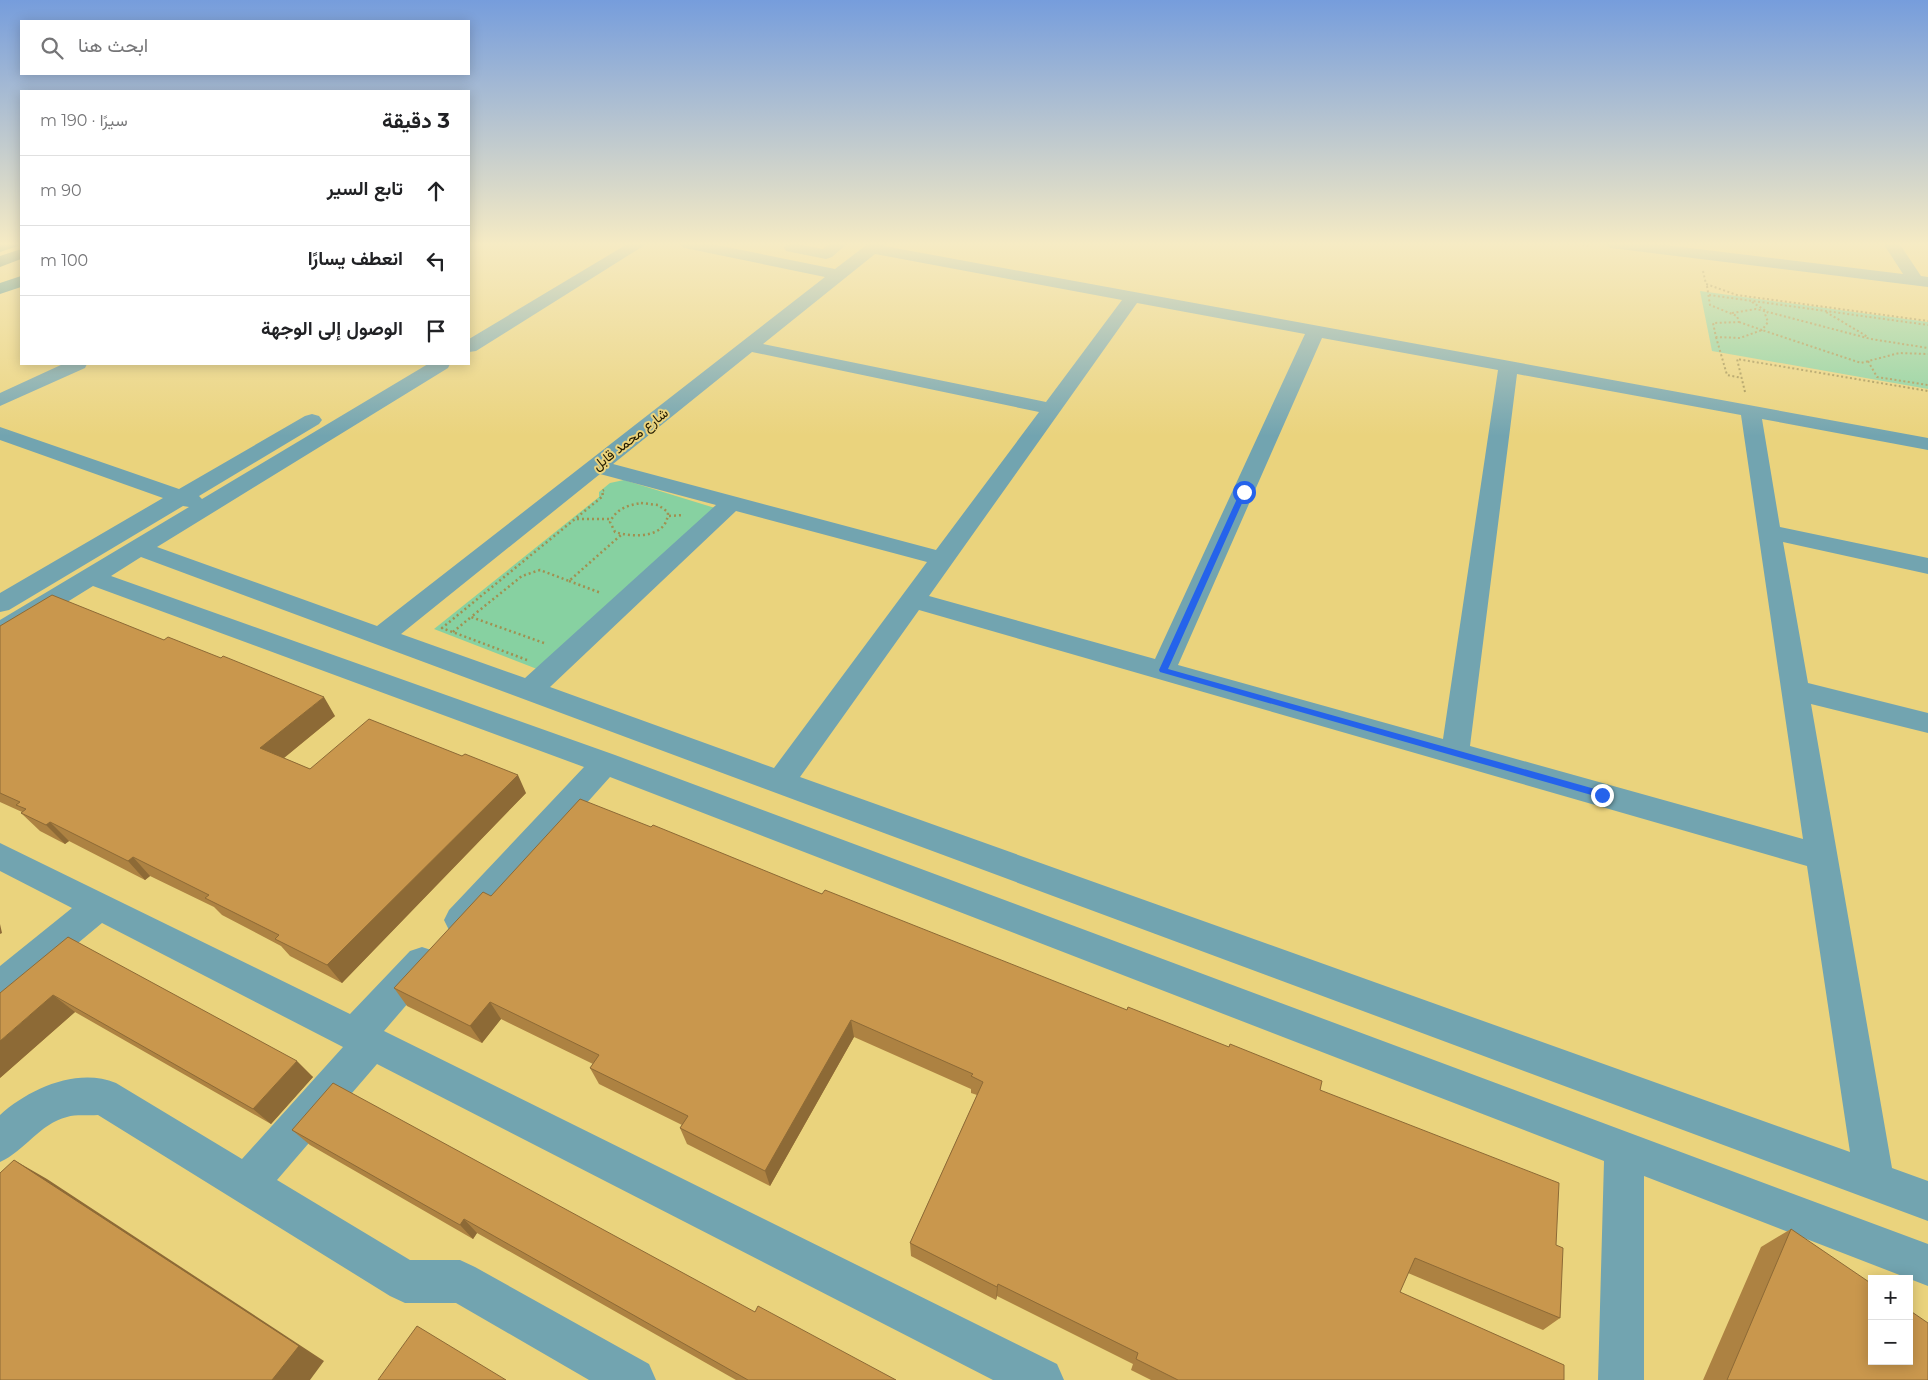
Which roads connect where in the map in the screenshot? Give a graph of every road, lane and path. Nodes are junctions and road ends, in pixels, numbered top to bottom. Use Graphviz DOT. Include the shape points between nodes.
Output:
graph roads {
  1 [pos="506,307"];
  2 [pos="534,307"];
  3 [pos="797,307"];
  4 [pos="1125,307"];
  5 [pos="1189,307"];
  6 [pos="1717,307"];
  7 [pos="1761,307"];
  8 [pos="1798,307"];
  9 [pos="1828,307"];
  10 [pos="1825,311"];
  11 [pos="1768,312"];
  12 [pos="1732,313"];
  13 [pos="1928,321"];
  14 [pos="1739,322"];
  15 [pos="1928,325"];
  16 [pos="470,328"];
  17 [pos="1762,330"];
  18 [pos="1316,331"];
  19 [pos="1716,337"];
  20 [pos="1870,339"];
  21 [pos="470,346"];
  22 [pos="748,346"];
  23 [pos="1928,348"];
  24 [pos="1928,354"];
  25 [pos="1868,361"];
  26 [pos="76,365"];
  27 [pos="407,365"];
  28 [pos="439,365"];
  29 [pos="1508,366"];
  30 [pos="1742,378"];
  31 [pos="1928,386"];
  32 [pos="1928,391"];
  33 [pos="0,400"];
  34 [pos="1748,403"];
  35 [pos="1052,409"];
  36 [pos="0,433"];
  37 [pos="1928,444"];
  38 [pos="596,466"];
  39 [pos="607,488"];
  40 [pos="181,497"];
  41 [pos="731,503"];
  42 [pos="207,506"];
  43 [pos="576,518"];
  44 [pos="611,519"];
  45 [pos="1769,532"];
  46 [pos="621,535"];
  47 [pos="138,548"];
  48 [pos="942,559"];
  49 [pos="1928,566"];
  50 [pos="511,572"];
  51 [pos="522,576"];
  52 [pos="91,577"];
  53 [pos="569,581"];
  54 [pos="602,598"];
  55 [pos="913,600"];
  56 [pos="0,604"];
  57 [pos="472,617"];
  58 [pos="0,632"];
  59 [pos="453,632"];
  60 [pos="381,636"];
  61 [pos="545,644"];
  62 [pos="1163,670"];
  63 [pos="533,677"];
  64 [pos="1795,690"];
  65 [pos="1928,723"];
  66 [pos="1455,753"];
  67 [pos="606,763"];
  68 [pos="780,782"];
  69 [pos="0,856"];
  70 [pos="1822,857"];
  71 [pos="99,906"];
  72 [pos="0,987"];
  73 [pos="363,1039"];
  74 [pos="0,1142"];
  75 [pos="1624,1150"];
  76 [pos="1874,1181"];
  77 [pos="247,1183"];
  78 [pos="1928,1201"];
  79 [pos="1928,1265"];
  80 [pos="632,1380"];
  81 [pos="1041,1380"];
  82 [pos="1622,1380"];
  1 -- 16 [label="street"];
  2 -- 21 [label="street"];
  3 -- 22 [label="street, شارع محمد قابل"];
  4 -- 35 [label="street"];
  5 -- 18 [label="street"];
  6 -- 12 [label="path"];
  7 -- 11 [label="path"];
  8 -- 10 [label="path"];
  9 -- 13 [label="path"];
  10 -- 15 [label="path"];
  10 -- 20 [label="path"];
  11 -- 12 [label="path" via="1756,309"];
  11 -- 17 [label="path" via="1764,314 1768,322"];
  11 -- 20 [label="path"];
  12 -- 14 [label="path"];
  14 -- 17 [label="path"];
  14 -- 19 [label="path" via="1713,323"];
  17 -- 19 [label="path" via="1736,339"];
  17 -- 25 [label="path" via="1861,363"];
  18 -- 29 [label="street"];
  18 -- 62 [label="street"];
  19 -- 30 [label="path" via="1727,375"];
  20 -- 23 [label="path"];
  22 -- 35 [label="street"];
  22 -- 38 [label="street, شارع محمد قابل"];
  24 -- 25 [label="path" via="1899,353"];
  25 -- 31 [label="path" via="1877,377"];
  26 -- 33 [label="street"];
  27 -- 40 [label="street"];
  28 -- 42 [label="street"];
  29 -- 34 [label="street"];
  29 -- 66 [label="street"];
  30 -- 32 [label="path" via="1737,359"];
  30 -- 34 [label="path"];
  34 -- 37 [label="street"];
  34 -- 45 [label="street"];
  35 -- 48 [label="street"];
  36 -- 40 [label="street"];
  38 -- 41 [label="street"];
  38 -- 60 [label="street, شارع محمد قابل"];
  39 -- 43 [label="path" via="602,491 603,496"];
  40 -- 42 [label="street"];
  40 -- 56 [label="street"];
  41 -- 48 [label="street"];
  41 -- 63 [label="street"];
  42 -- 47 [label="street"];
  43 -- 44 [label="path"];
  43 -- 50 [label="path"];
  44 -- 46 [label="path" via="611,528"];
  44 -- 46 [label="path" via="623,508 641,503 658,504 668,512 668,522 657,531 639,536"];
  45 -- 49 [label="street"];
  45 -- 64 [label="street"];
  46 -- 53 [label="path"];
  47 -- 52 [label="street"];
  47 -- 60 [label="street"];
  48 -- 55 [label="street"];
  50 -- 51 [label="path"];
  50 -- 59 [label="path" via="442,628"];
  51 -- 53 [label="path" via="540,570"];
  51 -- 57 [label="path"];
  52 -- 58 [label="street"];
  52 -- 67 [label="street"];
  53 -- 54 [label="path" via="601,593"];
  55 -- 62 [label="street"];
  55 -- 68 [label="street"];
  57 -- 59 [label="path"];
  57 -- 61 [label="path"];
  59 -- 63 [label="path"];
  60 -- 63 [label="street"];
  62 -- 66 [label="street"];
  63 -- 68 [label="street"];
  64 -- 65 [label="street"];
  64 -- 70 [label="street"];
  66 -- 70 [label="street"];
  67 -- 73 [label="street"];
  67 -- 75 [label="street"];
  68 -- 76 [label="street"];
  69 -- 71 [label="street"];
  70 -- 76 [label="street"];
  71 -- 72 [label="street"];
  71 -- 73 [label="street"];
  73 -- 77 [label="street"];
  73 -- 81 [label="street"];
  74 -- 77 [label="street" via="30,1114 65,1098 102,1096"];
  75 -- 79 [label="street"];
  75 -- 82 [label="street"];
  76 -- 78 [label="street"];
  77 -- 80 [label="street" via="405,1281 460,1282"];
}
